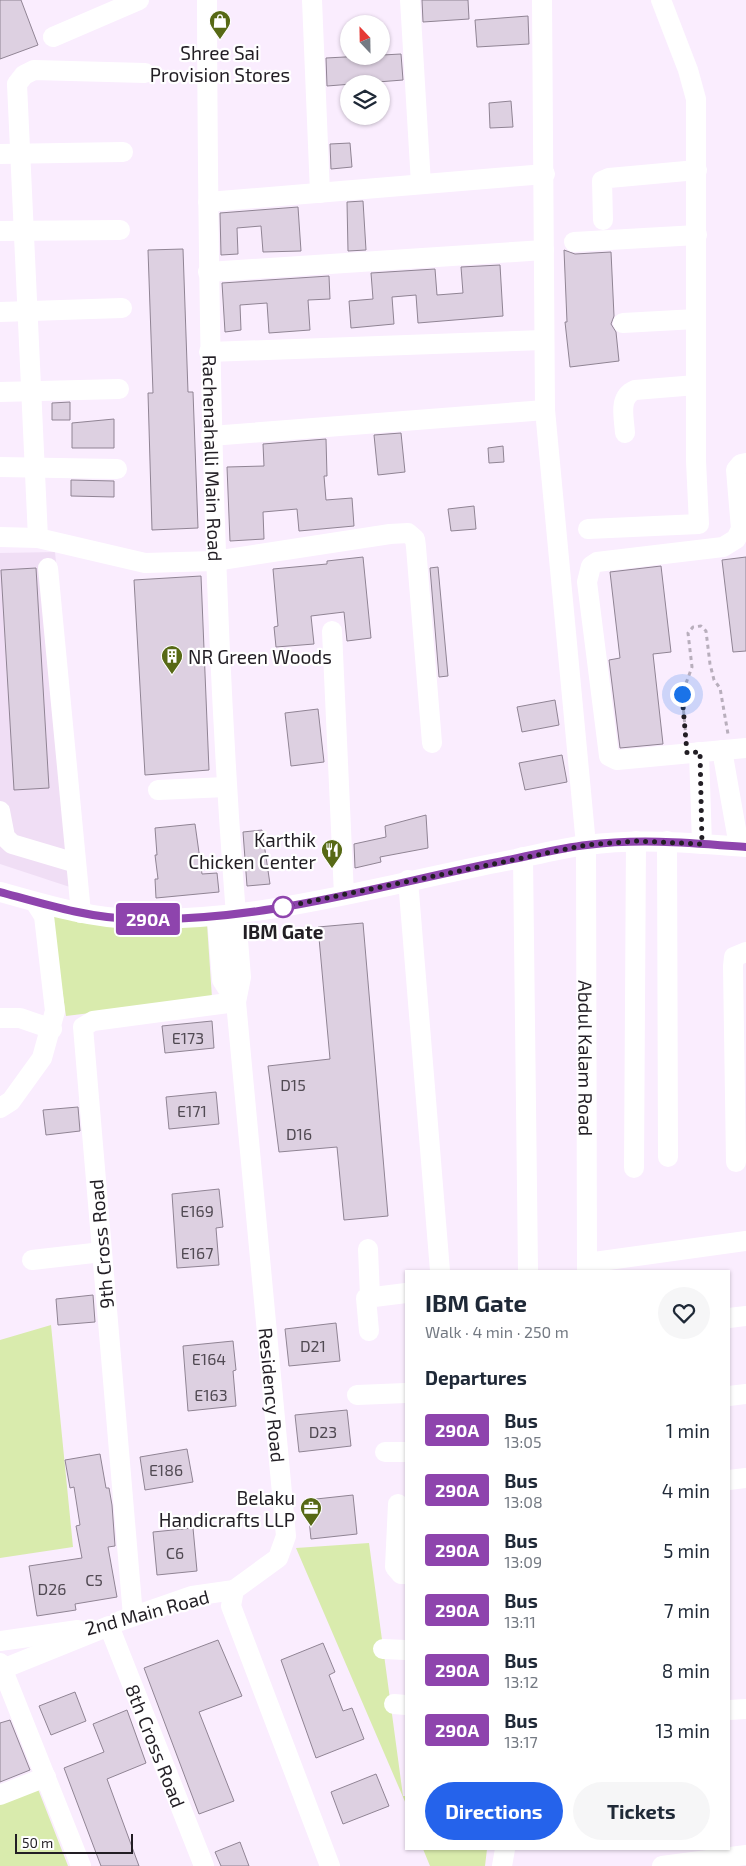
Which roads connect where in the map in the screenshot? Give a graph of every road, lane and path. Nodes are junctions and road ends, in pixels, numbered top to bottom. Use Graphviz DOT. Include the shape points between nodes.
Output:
graph roads {
  1 [pos="139,0"];
  2 [pos="207,0"];
  3 [pos="312,0"];
  4 [pos="410,0"];
  5 [pos="542,0"];
  6 [pos="661,0"];
  7 [pos="53,37"];
  8 [pos="145,74"];
  9 [pos="123,152"];
  10 [pos="0,154"];
  11 [pos="20,154"];
  12 [pos="697,170"];
  13 [pos="545,174"];
  14 [pos="421,184"];
  15 [pos="320,193"];
  16 [pos="208,202"];
  17 [pos="603,220"];
  18 [pos="120,230"];
  19 [pos="0,231"];
  20 [pos="24,231"];
  21 [pos="697,236"];
  22 [pos="574,242"];
  23 [pos="544,250"];
  24 [pos="208,272"];
  25 [pos="122,308"];
  26 [pos="28,311"];
  27 [pos="0,312"];
  28 [pos="696,319"];
  29 [pos="623,323"];
  30 [pos="544,340"];
  31 [pos="209,352"];
  32 [pos="696,385"];
  33 [pos="119,389"];
  34 [pos="32,391"];
  35 [pos="0,392"];
  36 [pos="545,410"];
  37 [pos="625,433"];
  38 [pos="211,436"];
  39 [pos="746,463"];
  40 [pos="0,467"];
  41 [pos="35,468"];
  42 [pos="116,469"];
  43 [pos="588,529"];
  44 [pos="0,537"];
  45 [pos="38,538"];
  46 [pos="215,561"];
  47 [pos="48,568"];
  48 [pos="332,631"];
  49 [pos="432,743"];
  50 [pos="733,749"];
  51 [pos="693,753"];
  52 [pos="226,787"];
  53 [pos="158,790"];
  54 [pos="0,811"];
  55 [pos="636,841"];
  56 [pos="667,841"];
  57 [pos="702,844"];
  58 [pos="586,845"];
  59 [pos="742,846"];
  60 [pos="523,857"];
  61 [pos="76,863"];
  62 [pos="408,880"];
  63 [pos="0,892"];
  64 [pos="344,895"];
  65 [pos="35,902"];
  66 [pos="80,913"];
  67 [pos="226,916"];
  68 [pos="746,952"];
  69 [pos="236,1002"];
  70 [pos="0,1018"];
  71 [pos="52,1029"];
  72 [pos="0,1108"];
  73 [pos="668,1157"];
  74 [pos="736,1162"];
  75 [pos="634,1168"];
  76 [pos="746,1241"];
  77 [pos="368,1250"];
  78 [pos="102,1252"];
  79 [pos="32,1260"];
  80 [pos="587,1267"];
  81 [pos="440,1270"];
  82 [pos="528,1270"];
  83 [pos="405,1293"];
  84 [pos="370,1296"];
  85 [pos="746,1316"];
  86 [pos="730,1318"];
  87 [pos="369,1331"];
  88 [pos="405,1393"];
  89 [pos="746,1394"];
  90 [pos="357,1395"];
  91 [pos="730,1396"];
  92 [pos="385,1452"];
  93 [pos="405,1452"];
  94 [pos="746,1478"];
  95 [pos="730,1480"];
  96 [pos="398,1504"];
  97 [pos="405,1574"];
  98 [pos="234,1590"];
  99 [pos="133,1616"];
  100 [pos="109,1626"];
  101 [pos="0,1641"];
  102 [pos="383,1648"];
  103 [pos="405,1650"];
  104 [pos="1,1667"];
  105 [pos="746,1709"];
  106 [pos="730,1710"];
  107 [pos="46,1777"];
  108 [pos="0,1795"];
  109 [pos="505,1850"];
  110 [pos="745,1859"];
  111 [pos="675,1865"];
  112 [pos="81,1866"];
  113 [pos="204,1866"];
  114 [pos="330,1866"];
  115 [pos="502,1866"];
  1 -- 7 [label="street"];
  2 -- 16 [label="street, Rachenahalli Main Road"];
  3 -- 15 [label="street"];
  4 -- 14 [label="street"];
  5 -- 13 [label="street, Abdul Kalam Road"];
  6 -- 12 [label="street" via="694,89"];
  8 -- 11 [label="street" via="34,70 24,75 17,84"];
  9 -- 11 [label="street"];
  10 -- 11 [label="street"];
  11 -- 20 [label="street"];
  12 -- 17 [label="street" via="602,181"];
  12 -- 21 [label="street"];
  13 -- 14 [label="street"];
  13 -- 23 [label="street, Abdul Kalam Road"];
  14 -- 15 [label="street"];
  15 -- 16 [label="street"];
  16 -- 24 [label="street, Rachenahalli Main Road"];
  18 -- 20 [label="street"];
  19 -- 20 [label="street"];
  20 -- 26 [label="street"];
  21 -- 22 [label="street"];
  21 -- 28 [label="street"];
  23 -- 24 [label="street"];
  23 -- 30 [label="street, Abdul Kalam Road"];
  24 -- 31 [label="street, Rachenahalli Main Road"];
  25 -- 26 [label="street"];
  26 -- 27 [label="street"];
  26 -- 34 [label="street"];
  28 -- 29 [label="street"];
  28 -- 32 [label="street"];
  30 -- 31 [label="street"];
  30 -- 36 [label="street, Abdul Kalam Road"];
  31 -- 38 [label="street, Rachenahalli Main Road"];
  32 -- 37 [label="street" via="628,393 623,400"];
  32 -- 43 [label="street" via="699,524"];
  33 -- 34 [label="street"];
  34 -- 35 [label="street"];
  34 -- 41 [label="street"];
  36 -- 38 [label="street"];
  36 -- 58 [label="street, Abdul Kalam Road"];
  38 -- 46 [label="street, Rachenahalli Main Road"];
  39 -- 51 [label="street" via="736,470 741,529 736,539 723,547 597,562 588,573 609,756 617,760"];
  40 -- 41 [label="street"];
  41 -- 42 [label="street"];
  41 -- 45 [label="street"];
  44 -- 45 [label="street"];
  45 -- 46 [label="street" via="145,563"];
  46 -- 49 [label="street" via="408,533 415,539"];
  46 -- 52 [label="street, Rachenahalli Main Road"];
  47 -- 61 [label="street"];
  48 -- 64 [label="street"];
  50 -- 51 [label="street"];
  50 -- 51 [label="path" via="720,688 714,680 706,631 701,626 693,627 688,633 692,667 682,694"];
  50 -- 59 [label="street"];
  51 -- 57 [label="street"];
  52 -- 53 [label="street"];
  52 -- 67 [label="street, Rachenahalli Main Road"];
  54 -- 61 [label="street" via="5,837 12,844"];
  55 -- 56 [label="street"];
  55 -- 58 [label="street"];
  55 -- 75 [label="street"];
  56 -- 57 [label="street"];
  56 -- 73 [label="street"];
  57 -- 59 [label="street"];
  58 -- 60 [label="street"];
  58 -- 80 [label="street, Abdul Kalam Road"];
  60 -- 62 [label="street"];
  60 -- 82 [label="street"];
  61 -- 66 [label="street"];
  62 -- 64 [label="street"];
  62 -- 81 [label="street"];
  63 -- 65 [label="street"];
  64 -- 67 [label="street"];
  65 -- 66 [label="street"];
  65 -- 71 [label="street" via="44,916 54,994"];
  66 -- 67 [label="street" via="133,919"];
  67 -- 69 [label="street, Residency Road" via="241,977"];
  68 -- 74 [label="street" via="734,957"];
  69 -- 78 [label="street, 9th Cross Road" via="93,1021 84,1027"];
  69 -- 98 [label="street, Residency Road" via="286,1536 278,1558"];
  70 -- 71 [label="street" via="20,1018"];
  71 -- 72 [label="street" via="42,1058 11,1100"];
  76 -- 80 [label="street"];
  77 -- 84 [label="street"];
  78 -- 79 [label="street"];
  78 -- 99 [label="street, 9th Cross Road"];
  83 -- 84 [label="street"];
  84 -- 87 [label="street" via="366,1298"];
  85 -- 86 [label="street"];
  88 -- 90 [label="street"];
  89 -- 91 [label="street"];
  92 -- 93 [label="street"];
  94 -- 95 [label="street"];
  96 -- 97 [label="street" via="394,1567"];
  98 -- 99 [label="street, 2nd Main Road" via="192,1596"];
  98 -- 114 [label="street" via="231,1606"];
  99 -- 100 [label="street, 2nd Main Road"];
  100 -- 101 [label="street, 2nd Main Road"];
  100 -- 104 [label="street"];
  100 -- 113 [label="street, 8th Cross Road"];
  102 -- 103 [label="street"];
  104 -- 107 [label="street"];
  105 -- 106 [label="street"];
  107 -- 108 [label="street"];
  107 -- 112 [label="street"];
  109 -- 115 [label="street"];
  110 -- 111 [label="street"];
}
